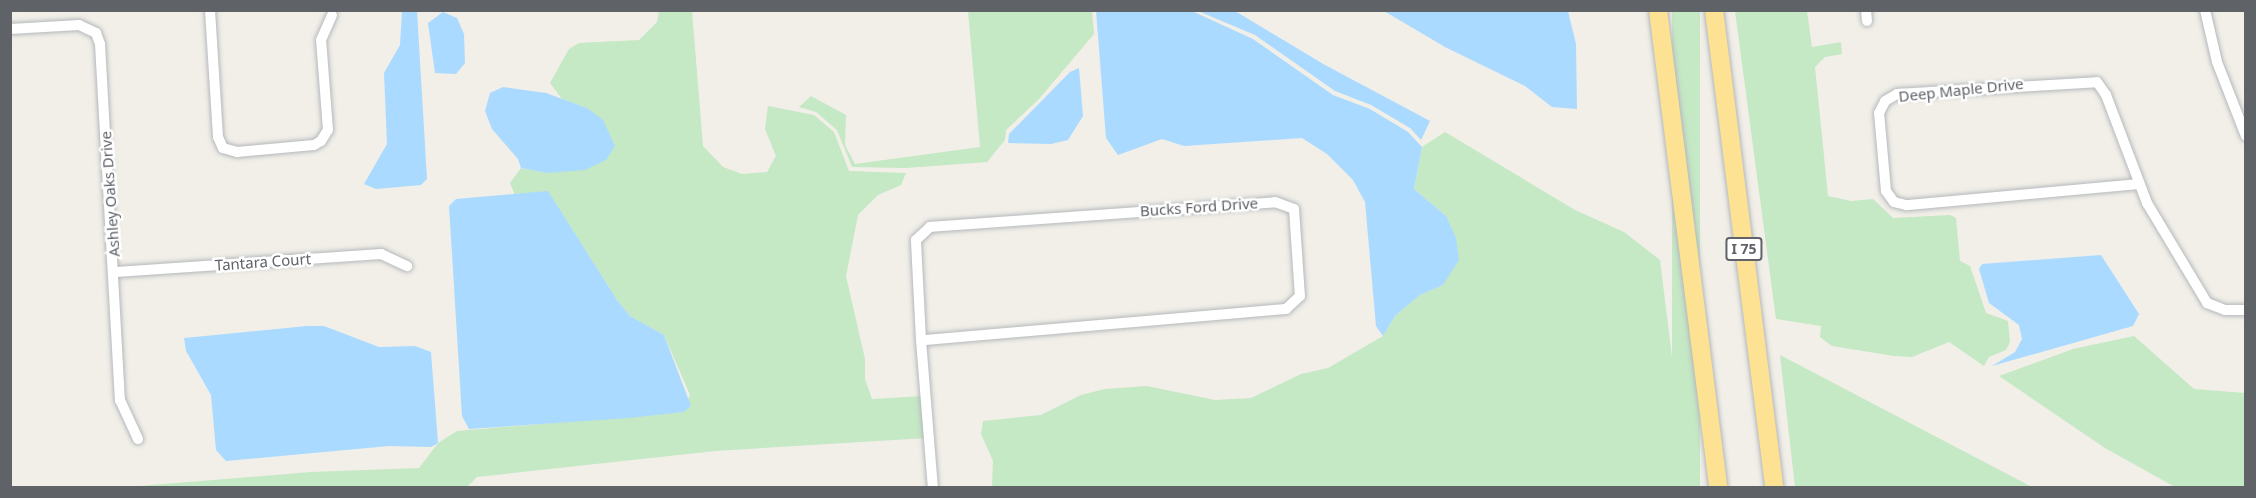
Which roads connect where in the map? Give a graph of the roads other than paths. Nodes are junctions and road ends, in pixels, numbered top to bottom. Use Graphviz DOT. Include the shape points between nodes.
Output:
graph roads {
  1 [pos="210,10"];
  2 [pos="1658,10"];
  3 [pos="1714,10"];
  4 [pos="2205,10"];
  5 [pos="332,15"];
  6 [pos="10,29"];
  7 [pos="2246,136"];
  8 [pos="2139,184"];
  9 [pos="407,266"];
  10 [pos="116,272"];
  11 [pos="2246,310"];
  12 [pos="921,340"];
  13 [pos="138,440"];
  14 [pos="933,488"];
  15 [pos="1718,488"];
  16 [pos="1774,488"];
  1 -- 5 [label="street" via="218,137 224,148 237,152 321,141 328,130 321,40"];
  2 -- 15 [label="highway"];
  3 -- 16 [label="highway, I 75"];
  4 -- 7 [label="street" via="2217,62"];
  6 -- 10 [label="street, Ashley Oaks Drive" via="79,25 96,33"];
  8 -- 8 [label="street, Deep Maple Drive" via="2106,95 2097,81 1897,94 1885,100 1879,113 1886,191 1894,202 1906,206"];
  8 -- 11 [label="street, Deep Maple Drive" via="2207,303 2225,310"];
  9 -- 10 [label="street, Tantara Court" via="381,254"];
  10 -- 13 [label="street, Ashley Oaks Drive" via="112,292 120,400"];
  12 -- 12 [label="street, Bucks Ford Drive" via="916,240 930,227 1275,202 1294,210 1300,296 1286,309"];
  12 -- 14 [label="street, Bucks Ford Drive"];
}
